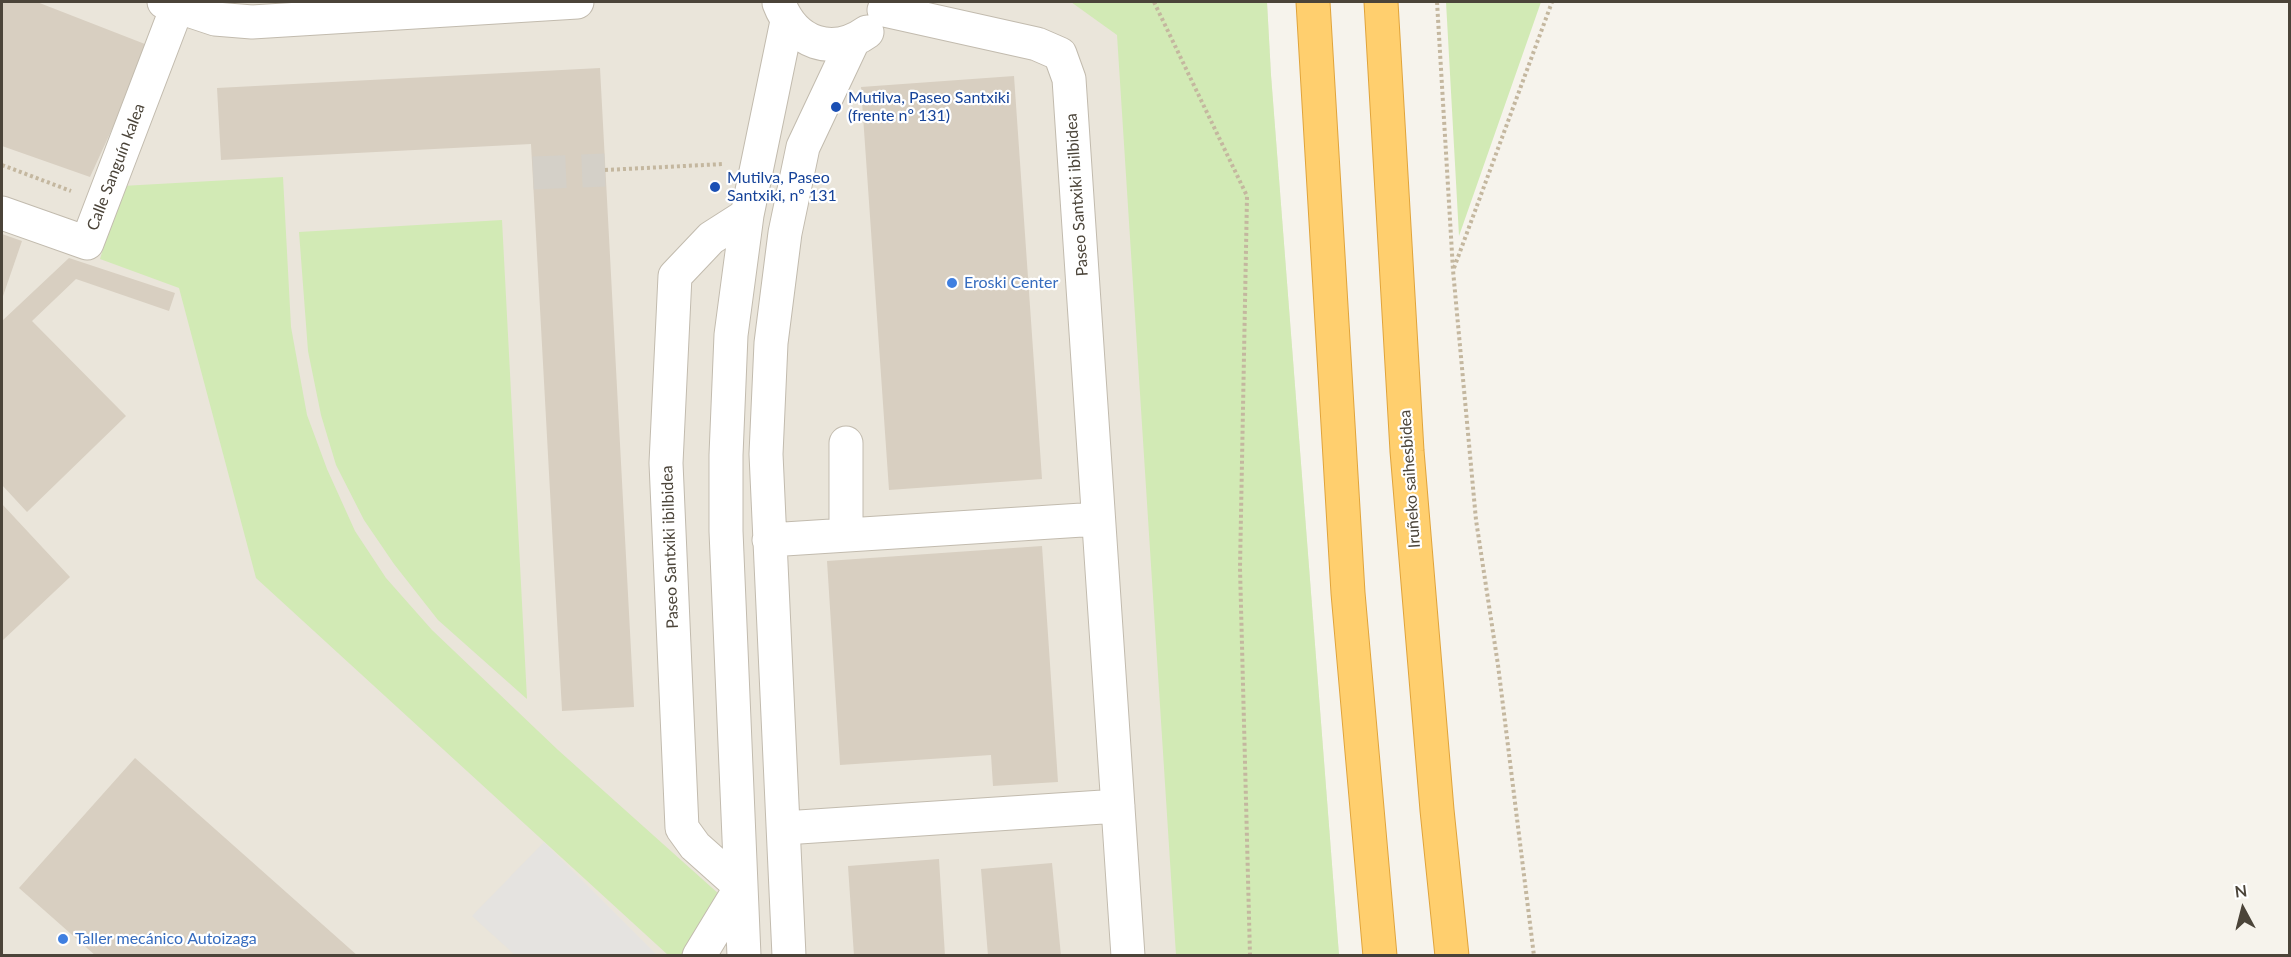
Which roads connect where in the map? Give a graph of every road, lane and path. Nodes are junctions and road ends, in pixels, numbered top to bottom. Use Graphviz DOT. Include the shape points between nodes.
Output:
graph roads {
  1 [pos="574,2"];
  2 [pos="1154,2"];
  3 [pos="1313,2"];
  4 [pos="1382,2"];
  5 [pos="1437,2"];
  6 [pos="1552,2"];
  7 [pos="173,3"];
  8 [pos="885,6"];
  9 [pos="783,11"];
  10 [pos="854,41"];
  11 [pos="733,164"];
  12 [pos="2,165"];
  13 [pos="605,170"];
  14 [pos="80,195"];
  15 [pos="2,213"];
  16 [pos="747,215"];
  17 [pos="1453,270"];
  18 [pos="846,443"];
  19 [pos="1098,519"];
  20 [pos="846,535"];
  21 [pos="769,540"];
  22 [pos="1118,806"];
  23 [pos="784,828"];
  24 [pos="741,887"];
  25 [pos="699,956"];
  26 [pos="744,956"];
  27 [pos="789,956"];
  28 [pos="1128,956"];
  29 [pos="1250,956"];
  30 [pos="1380,956"];
  31 [pos="1452,956"];
  32 [pos="1534,956"];
  1 -- 7 [label="street" via="252,22 215,19"];
  2 -- 29 [label="path" via="1247,196 1240,568"];
  3 -- 30 [label="highway" via="1348,593"];
  4 -- 31 [label="highway, Iruñeko saihesbidea" via="1407,451"];
  5 -- 17 [label="path"];
  6 -- 17 [label="path"];
  7 -- 15 [label="street, Calle Sanguín kalea" via="87,243"];
  8 -- 10 [label="street" via="877,23"];
  8 -- 19 [label="street, Paseo Santxiki ibilbidea" via="1037,44 1060,54 1070,79"];
  9 -- 10 [label="street" via="799,34 816,43"];
  9 -- 16 [label="street"];
  10 -- 21 [label="street" via="803,147 785,233 771,354 766,454"];
  11 -- 13 [label="path"];
  12 -- 14 [label="path, Calle Sanguín kalea"];
  16 -- 24 [label="street" via="731,335 726,455"];
  16 -- 24 [label="street, Paseo Santxiki ibilbidea" via="711,238 675,276 666,463 682,828 694,846"];
  17 -- 32 [label="path" via="1476,520"];
  18 -- 20 [label="street"];
  19 -- 20 [label="street"];
  19 -- 22 [label="street, Paseo Santxiki ibilbidea"];
  20 -- 21 [label="street"];
  21 -- 23 [label="street"];
  22 -- 23 [label="street"];
  22 -- 28 [label="street, Paseo Santxiki ibilbidea"];
  23 -- 27 [label="street"];
  24 -- 25 [label="street"];
  24 -- 26 [label="street"];
}
